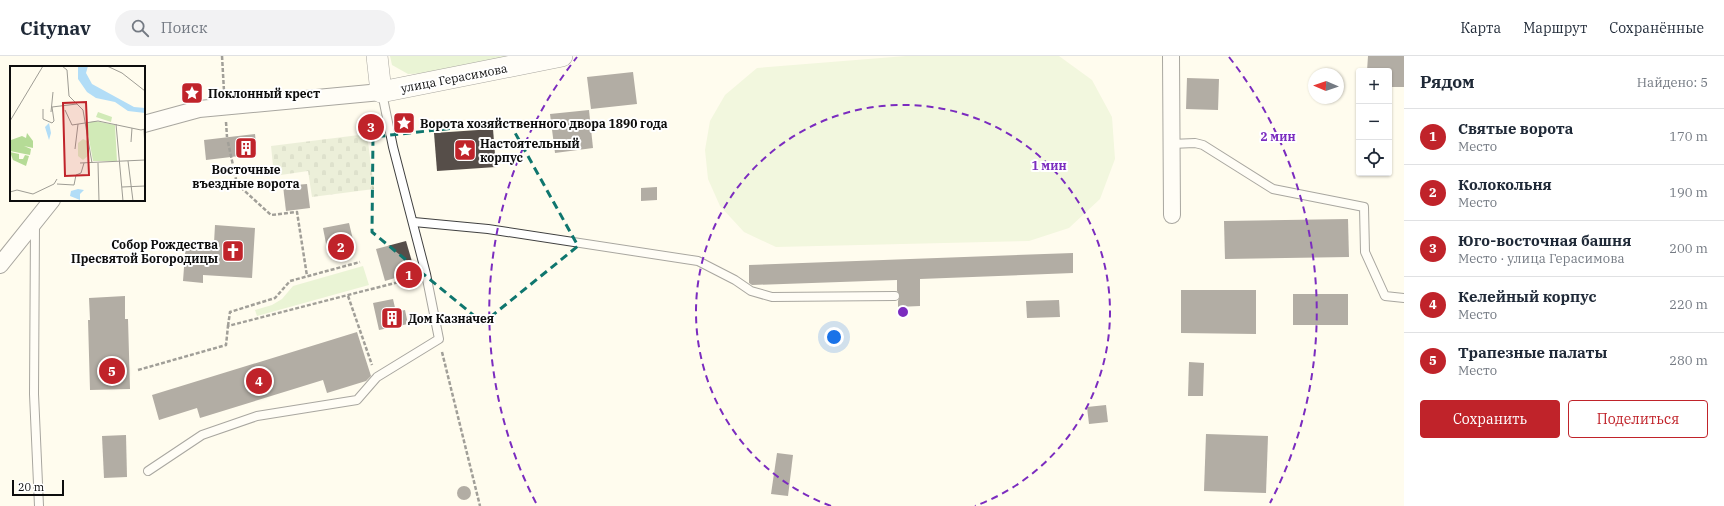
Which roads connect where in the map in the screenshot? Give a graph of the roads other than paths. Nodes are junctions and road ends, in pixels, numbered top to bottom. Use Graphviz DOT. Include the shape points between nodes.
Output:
graph roads {
  1 [pos="377,56"];
  2 [pos="562,56"];
  3 [pos="1170,56"];
  4 [pos="381,92"];
  5 [pos="145,124"];
  6 [pos="1171,144"];
  7 [pos="51,201"];
  8 [pos="1172,215"];
  9 [pos="35,220"];
  10 [pos="414,222"];
  11 [pos="0,265"];
  12 [pos="895,296"];
  13 [pos="1404,298"];
  14 [pos="148,471"];
  15 [pos="39,506"];
  1 -- 4 [label="street"];
  2 -- 4 [label="street, улица Герасимова"];
  3 -- 6 [label="street"];
  4 -- 5 [label="street" via="199,109"];
  4 -- 10 [label="lane"];
  6 -- 8 [label="street"];
  6 -- 13 [label="lane" via="1203,145 1273,189 1364,207 1365,252 1385,296"];
  7 -- 9 [label="street"];
  9 -- 11 [label="street"];
  9 -- 15 [label="lane" via="34,394"];
  10 -- 12 [label="lane" via="488,229 698,261 752,291 772,296"];
  10 -- 14 [label="lane" via="439,339 377,377 356,400 257,416 202,435"];
}
